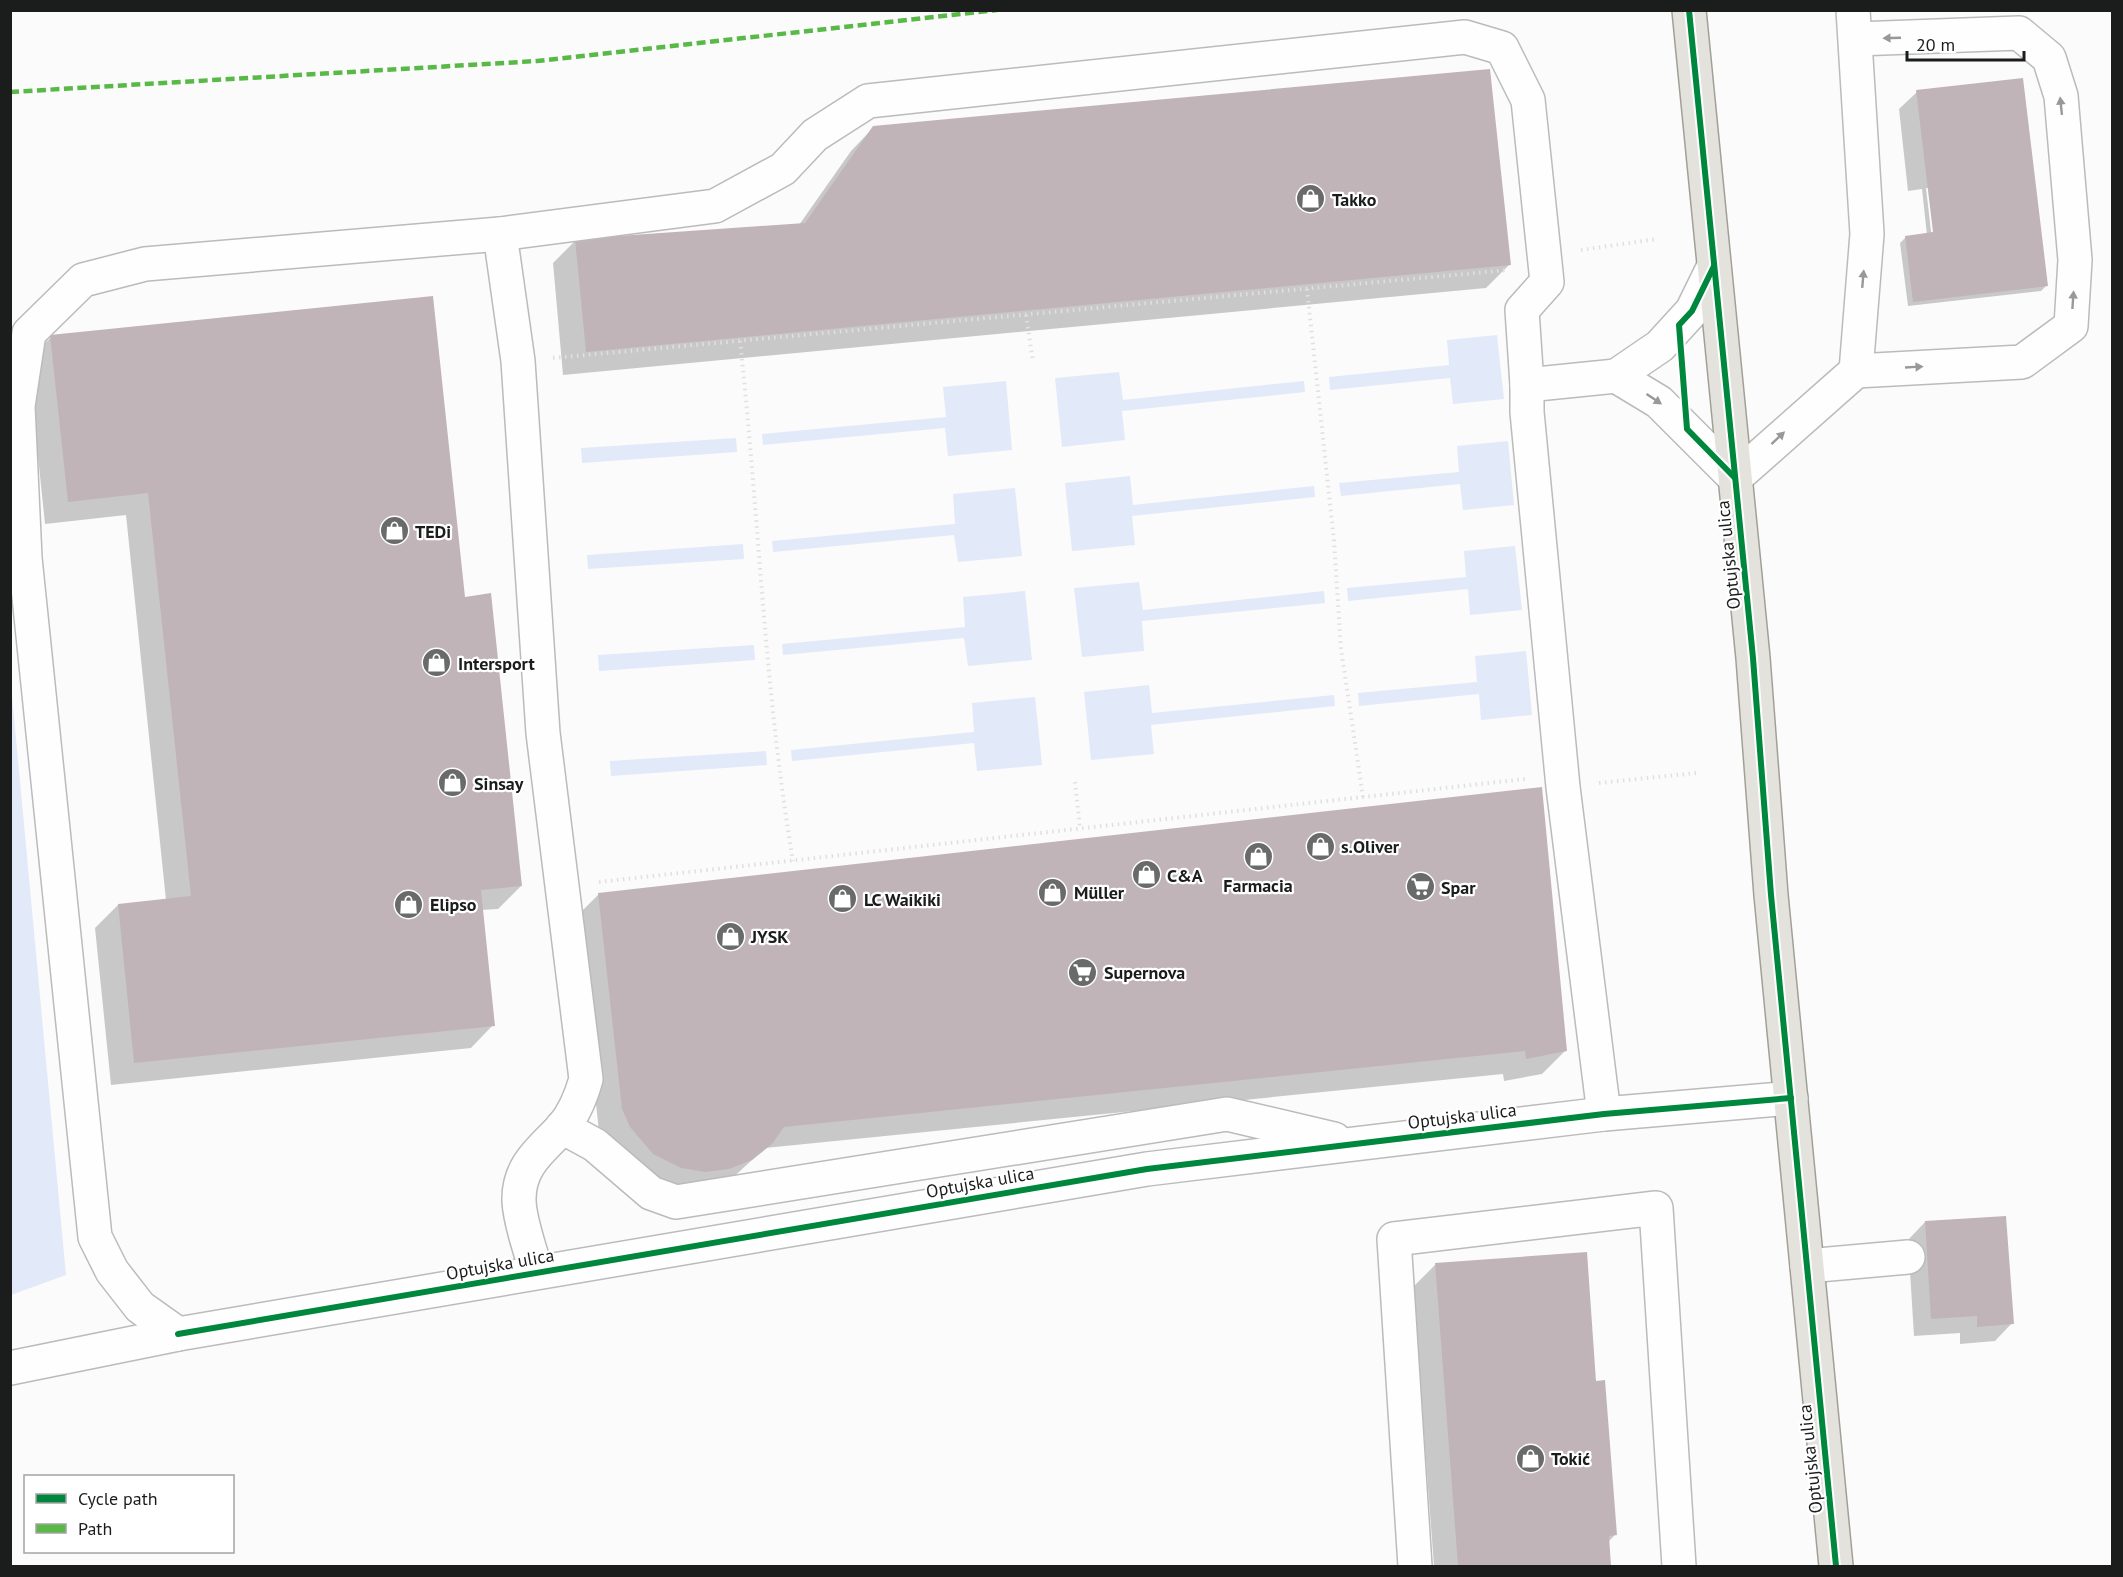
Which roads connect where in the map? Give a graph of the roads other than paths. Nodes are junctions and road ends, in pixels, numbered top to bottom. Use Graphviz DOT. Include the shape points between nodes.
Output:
graph roads {
  1 [pos="1689,10"];
  2 [pos="1854,25"];
  3 [pos="500,234"];
  4 [pos="1714,266"];
  5 [pos="1856,371"];
  6 [pos="1616,376"];
  7 [pos="1527,385"];
  8 [pos="1735,478"];
  9 [pos="1791,1098"];
  10 [pos="1604,1114"];
  11 [pos="562,1127"];
  12 [pos="1355,1144"];
  13 [pos="1908,1257"];
  14 [pos="1807,1266"];
  15 [pos="536,1272"];
  16 [pos="178,1334"];
  17 [pos="10,1368"];
  18 [pos="1415,1566"];
  19 [pos="1679,1566"];
  20 [pos="1836,1566"];
  1 -- 4 [label="main road, Optujska ulica"];
  5 -- 2 [label="street, one-way" via="1867,234"];
  5 -- 2 [label="street, one-way" via="2022,362 2071,326 2075,260 2061,96 2049,58 2019,33"];
  3 -- 7 [label="street" via="715,206 783,169 815,135 868,101 1465,37 1502,48 1528,100 1547,282 1522,310"];
  3 -- 11 [label="street" via="518,361 543,733 586,1079 581,1100"];
  3 -- 16 [label="street" via="145,264 83,280 29,333 18,406 25,558 95,1237 112,1271 140,1307"];
  4 -- 6 [label="street" via="1692,310 1660,346"];
  4 -- 8 [label="main road, Optujska ulica"];
  8 -- 5 [label="street, one-way"];
  6 -- 7 [label="street"];
  6 -- 8 [label="street, one-way" via="1659,402"];
  7 -- 10 [label="street" via="1563,787"];
  8 -- 9 [label="main road, Optujska ulica"];
  9 -- 10 [label="street, Optujska ulica"];
  9 -- 14 [label="main road, Optujska ulica"];
  10 -- 12 [label="street, Optujska ulica"];
  11 -- 12 [label="street" via="595,1145 651,1193 676,1202 1227,1114"];
  11 -- 15 [label="street" via="525,1168 519,1200"];
  12 -- 15 [label="street, Optujska ulica" via="1147,1169"];
  13 -- 14 [label="street"];
  14 -- 20 [label="main road, Optujska ulica"];
  15 -- 16 [label="street, Optujska ulica"];
  16 -- 17 [label="street, Optujska ulica"];
  18 -- 19 [label="street" via="1394,1239 1656,1208"];
}
